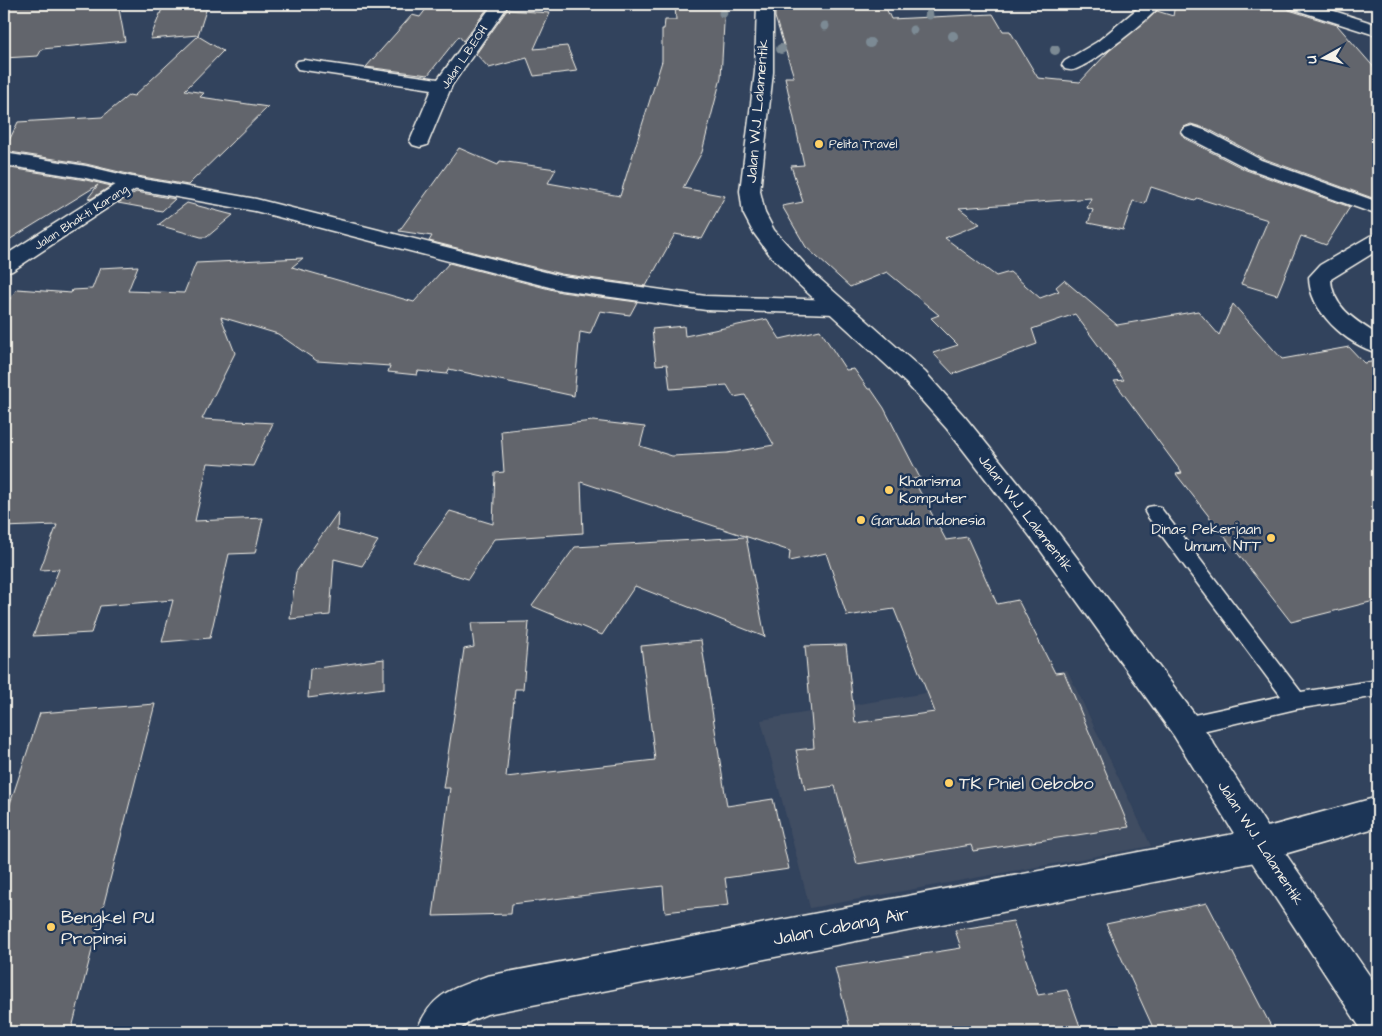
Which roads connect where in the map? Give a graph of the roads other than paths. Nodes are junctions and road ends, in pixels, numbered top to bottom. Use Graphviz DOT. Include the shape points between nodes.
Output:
graph roads {
  1 [pos="501,4"];
  2 [pos="764,4"];
  3 [pos="1154,4"];
  4 [pos="1296,4"];
  5 [pos="1378,31"];
  6 [pos="304,65"];
  7 [pos="1071,65"];
  8 [pos="443,85"];
  9 [pos="1192,132"];
  10 [pos="420,141"];
  11 [pos="4,159"];
  12 [pos="132,183"];
  13 [pos="1378,209"];
  14 [pos="1378,241"];
  15 [pos="4,266"];
  16 [pos="836,307"];
  17 [pos="1378,344"];
  18 [pos="1154,512"];
  19 [pos="1378,688"];
  20 [pos="1296,701"];
  21 [pos="1185,726"];
  22 [pos="1378,812"];
  23 [pos="1260,845"];
  24 [pos="1378,1021"];
  25 [pos="435,1032"];
  1 -- 8 [label="street, Jalan L.B.EOH"];
  2 -- 16 [label="street, Jalan W.J. Lalamentik" via="764,72 750,191 754,213 778,250"];
  3 -- 7 [label="street" via="1103,46"];
  4 -- 5 [label="street"];
  6 -- 8 [label="street"];
  8 -- 10 [label="street, Jalan L.B.EOH"];
  9 -- 13 [label="street" via="1253,163"];
  11 -- 12 [label="street"];
  12 -- 15 [label="street, Jalan Bhakti Karang"];
  12 -- 16 [label="street" via="256,205 561,283 706,302"];
  14 -- 17 [label="street" via="1328,270 1320,277 1319,284 1324,301 1336,315"];
  16 -- 21 [label="street, Jalan W.J. Lalamentik" via="916,378 956,422 1046,537"];
  18 -- 20 [label="lane"];
  19 -- 20 [label="lane"];
  20 -- 21 [label="lane"];
  21 -- 23 [label="street, Jalan W.J. Lalamentik"];
  22 -- 23 [label="street, Jalan Cabang Air"];
  23 -- 24 [label="street, Jalan W.J. Lalamentik"];
  23 -- 25 [label="street, Jalan Cabang Air" via="487,995 454,1008 441,1020"];
}
